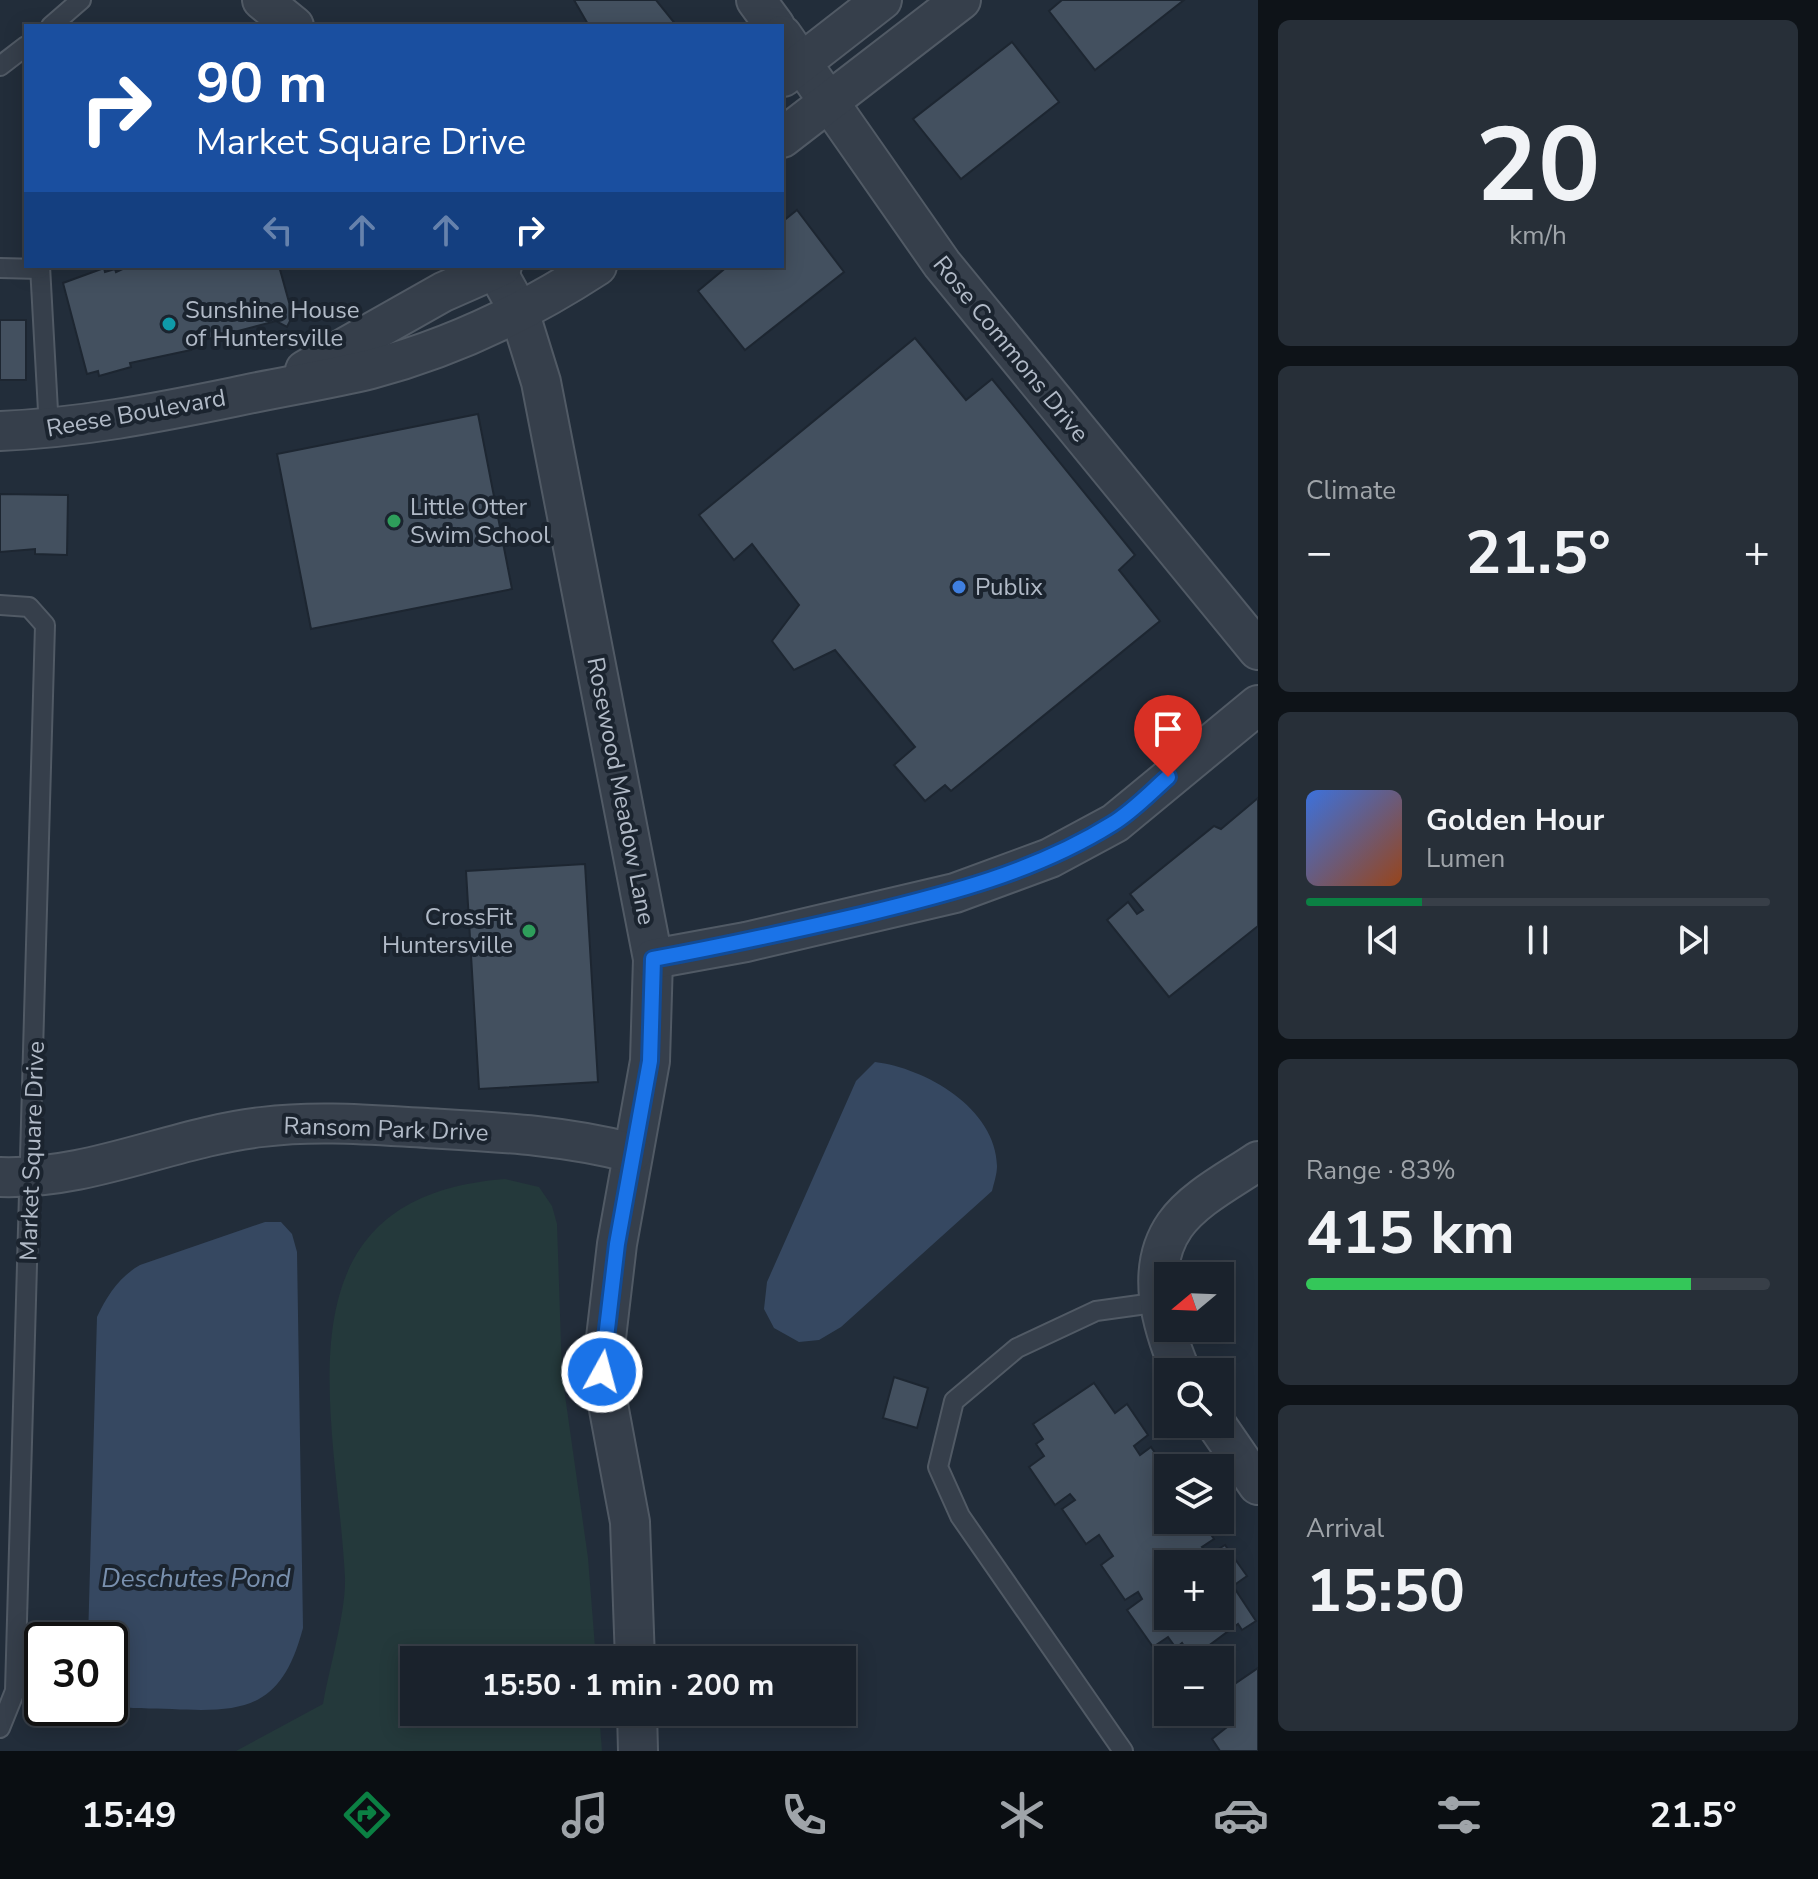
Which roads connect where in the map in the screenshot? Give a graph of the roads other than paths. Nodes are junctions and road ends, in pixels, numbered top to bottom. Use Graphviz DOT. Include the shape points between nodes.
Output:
graph roads {
  1 [pos="81,0"];
  2 [pos="262,0"];
  3 [pos="756,0"];
  4 [pos="882,0"];
  5 [pos="961,0"];
  6 [pos="53,24"];
  7 [pos="292,24"];
  8 [pos="774,24"];
  9 [pos="24,48"];
  10 [pos="788,59"];
  11 [pos="0,66"];
  12 [pos="830,102"];
  13 [pos="784,136"];
  14 [pos="0,268"];
  15 [pos="40,268"];
  16 [pos="496,268"];
  17 [pos="498,268"];
  18 [pos="594,268"];
  19 [pos="519,311"];
  20 [pos="271,389"];
  21 [pos="49,429"];
  22 [pos="0,431"];
  23 [pos="0,605"];
  24 [pos="1258,650"];
  25 [pos="1258,705"];
  26 [pos="653,959"];
  27 [pos="632,1153"];
  28 [pos="1258,1161"];
  29 [pos="16,1177"];
  30 [pos="1161,1262"];
  31 [pos="1154,1303"];
  32 [pos="1226,1438"];
  33 [pos="1258,1485"];
  34 [pos="634,1646"];
  35 [pos="637,1726"];
  36 [pos="0,1728"];
  37 [pos="638,1751"];
  38 [pos="1123,1751"];
  1 -- 6 [label="lane"];
  2 -- 7 [label="street"];
  3 -- 8 [label="street"];
  4 -- 10 [label="street"];
  5 -- 12 [label="street"];
  9 -- 11 [label="lane"];
  10 -- 12 [label="street, Rose Commons Drive"];
  12 -- 13 [label="street"];
  12 -- 24 [label="street, Rose Commons Drive" via="968,298"];
  14 -- 15 [label="lane"];
  15 -- 21 [label="lane"];
  16 -- 20 [label="street, Reese Boulevard"];
  17 -- 19 [label="street, Rosewood Meadow Lane"];
  18 -- 19 [label="street, Reese Boulevard"];
  19 -- 20 [label="street, Reese Boulevard" via="372,369"];
  19 -- 26 [label="street, Rosewood Meadow Lane" via="541,382"];
  20 -- 21 [label="street, Reese Boulevard"];
  21 -- 22 [label="street, Reese Boulevard"];
  23 -- 29 [label="lane, Market Square Drive" via="29,607 45,625"];
  25 -- 26 [label="street" via="1115,823 1050,858 955,893"];
  26 -- 27 [label="street, Rosewood Meadow Lane" via="650,1061"];
  27 -- 29 [label="street, Ransom Park Drive" via="528,1134 308,1125 261,1127 54,1176"];
  27 -- 34 [label="street, Rosewood Meadow Lane" via="602,1372 630,1522"];
  28 -- 30 [label="street" via="1176,1224"];
  29 -- 36 [label="lane, Market Square Drive" via="15,1691"];
  31 -- 38 [label="lane" via="1096,1311 1017,1348 954,1401 938,1467 960,1516"];
  32 -- 33 [label="street"];
  35 -- 37 [label="street"];
}
